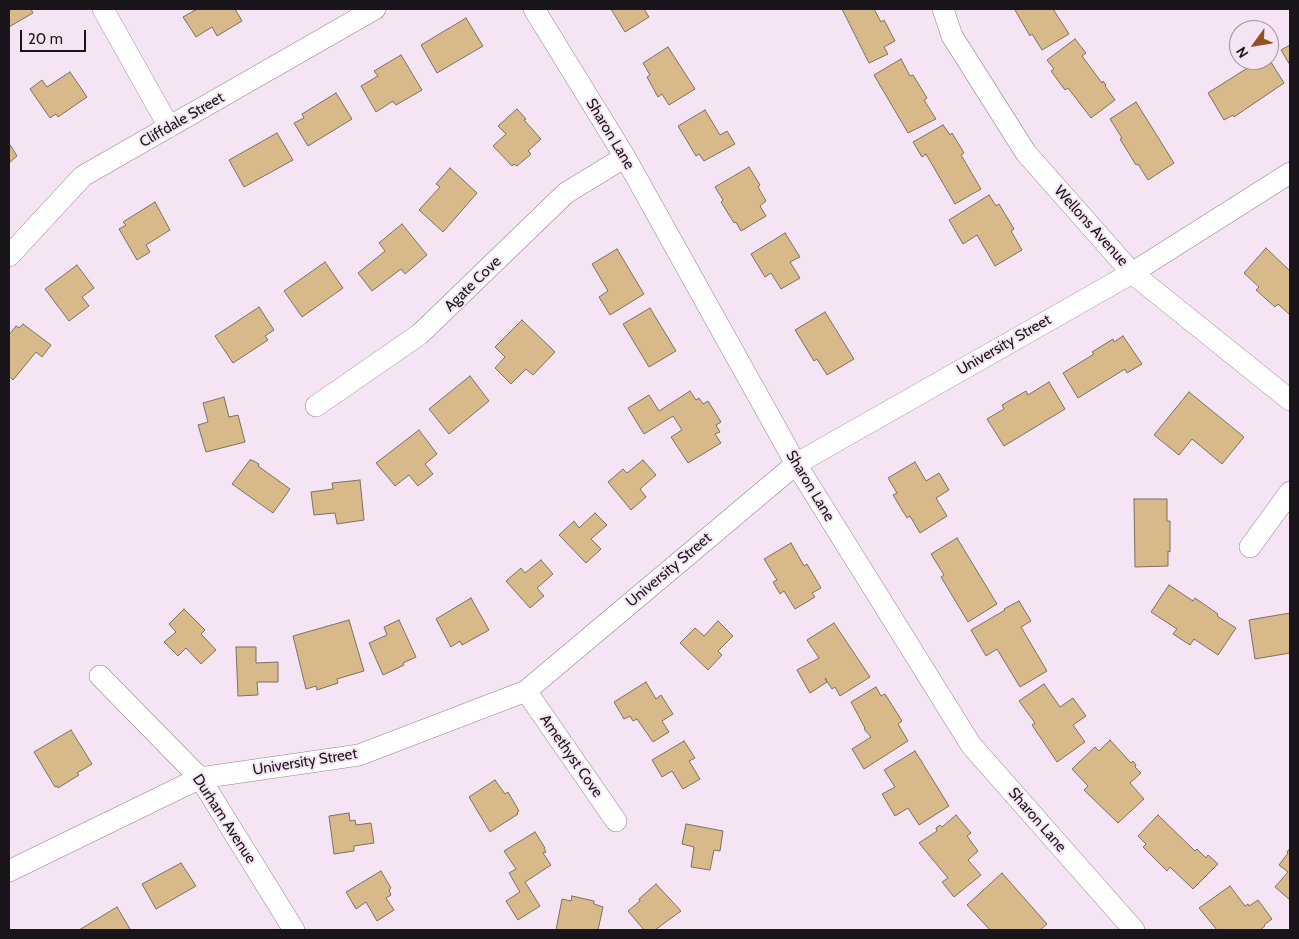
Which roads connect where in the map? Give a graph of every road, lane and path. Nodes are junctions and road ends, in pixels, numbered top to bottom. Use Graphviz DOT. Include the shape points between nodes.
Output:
graph roads {
  1 [pos="103,9"];
  2 [pos="375,9"];
  3 [pos="534,9"];
  4 [pos="943,9"];
  5 [pos="169,127"];
  6 [pos="625,157"];
  7 [pos="1290,173"];
  8 [pos="9,256"];
  9 [pos="1132,273"];
  10 [pos="1290,400"];
  11 [pos="316,406"];
  12 [pos="796,464"];
  13 [pos="1290,492"];
  14 [pos="1250,547"];
  15 [pos="100,676"];
  16 [pos="526,691"];
  17 [pos="200,778"];
  18 [pos="616,820"];
  19 [pos="9,871"];
  20 [pos="294,930"];
  21 [pos="1134,930"];
  1 -- 5 [label="street"];
  2 -- 5 [label="street, Cliffdale Street"];
  3 -- 6 [label="street, Sharon Lane"];
  4 -- 9 [label="street, Wellons Avenue" via="952,36 1026,153"];
  5 -- 8 [label="street, Cliffdale Street" via="83,176"];
  6 -- 11 [label="street, Agate Cove" via="566,193 420,334"];
  6 -- 12 [label="street, Sharon Lane"];
  7 -- 9 [label="street, University Street"];
  9 -- 10 [label="street, Wellons Avenue"];
  9 -- 12 [label="street, University Street"];
  12 -- 16 [label="street, University Street"];
  12 -- 21 [label="street, Sharon Lane" via="971,745"];
  13 -- 14 [label="street"];
  15 -- 17 [label="street, Durham Avenue"];
  16 -- 17 [label="street, University Street" via="359,755"];
  16 -- 18 [label="street, Amethyst Cove"];
  17 -- 19 [label="street, University Street"];
  17 -- 20 [label="street, Durham Avenue"];
}
